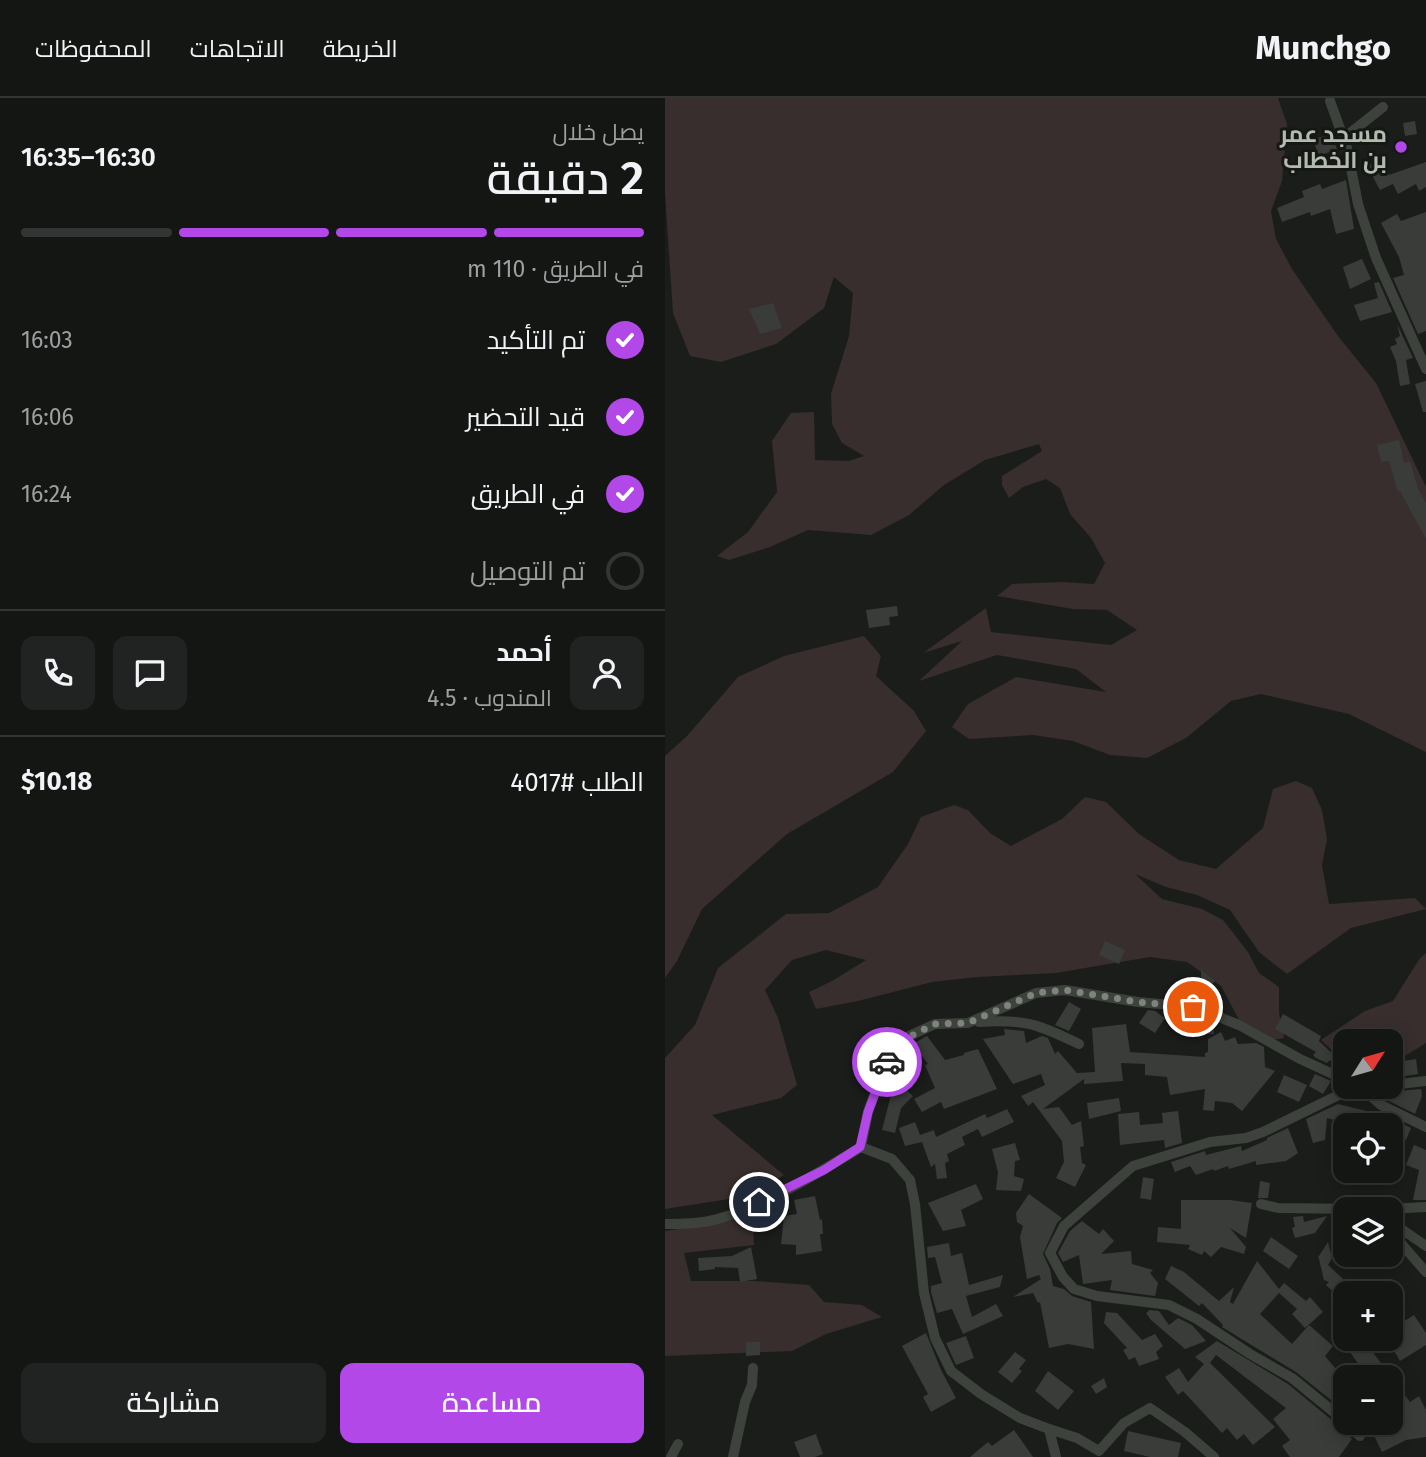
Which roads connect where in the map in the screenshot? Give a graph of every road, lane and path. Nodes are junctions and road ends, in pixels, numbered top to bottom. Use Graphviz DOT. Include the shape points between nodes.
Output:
graph roads {
  1 [pos="1330,101"];
  2 [pos="1383,107"];
  3 [pos="1344,138"];
  4 [pos="1426,369"];
  5 [pos="968,1023"];
  6 [pos="1079,1044"];
  7 [pos="1333,1074"];
  8 [pos="1426,1081"];
  9 [pos="1403,1084"];
  10 [pos="1333,1099"];
  11 [pos="1373,1099"];
  12 [pos="1426,1127"];
  13 [pos="860,1147"];
  14 [pos="1261,1204"];
  15 [pos="1426,1208"];
  16 [pos="1333,1209"];
  17 [pos="1403,1209"];
  18 [pos="665,1224"];
  19 [pos="1403,1230"];
  20 [pos="1403,1246"];
  21 [pos="1426,1246"];
  22 [pos="1426,1272"];
  23 [pos="753,1368"];
  24 [pos="1333,1412"];
  25 [pos="1049,1429"];
  26 [pos="678,1444"];
  27 [pos="671,1457"];
  28 [pos="733,1457"];
  29 [pos="1056,1457"];
  30 [pos="1214,1457"];
  1 -- 3 [label="street"];
  2 -- 3 [label="street"];
  3 -- 4 [label="street" via="1376,258"];
  5 -- 6 [label="street" via="1013,1020 1038,1024"];
  5 -- 7 [label="street" via="1036,993 1065,990 1193,1007 1239,1025"];
  5 -- 13 [label="street" via="935,1024 909,1037 885,1065"];
  8 -- 9 [label="street"];
  10 -- 24 [label="street" via="1246,1138 1210,1142 1133,1166 1064,1226 1050,1253 1074,1289 1169,1305 1292,1378"];
  11 -- 12 [label="street"];
  13 -- 18 [label="street" via="740,1211 709,1221"];
  13 -- 25 [label="street" via="892,1159 909,1180 924,1293 935,1338 951,1371 981,1395"];
  14 -- 16 [label="street"];
  15 -- 17 [label="street"];
  19 -- 21 [label="street"];
  20 -- 22 [label="street"];
  23 -- 28 [label="street" via="753,1385"];
  25 -- 29 [label="street"];
  25 -- 30 [label="street" via="1099,1451 1124,1423 1150,1408"];
  26 -- 27 [label="street"];
}
